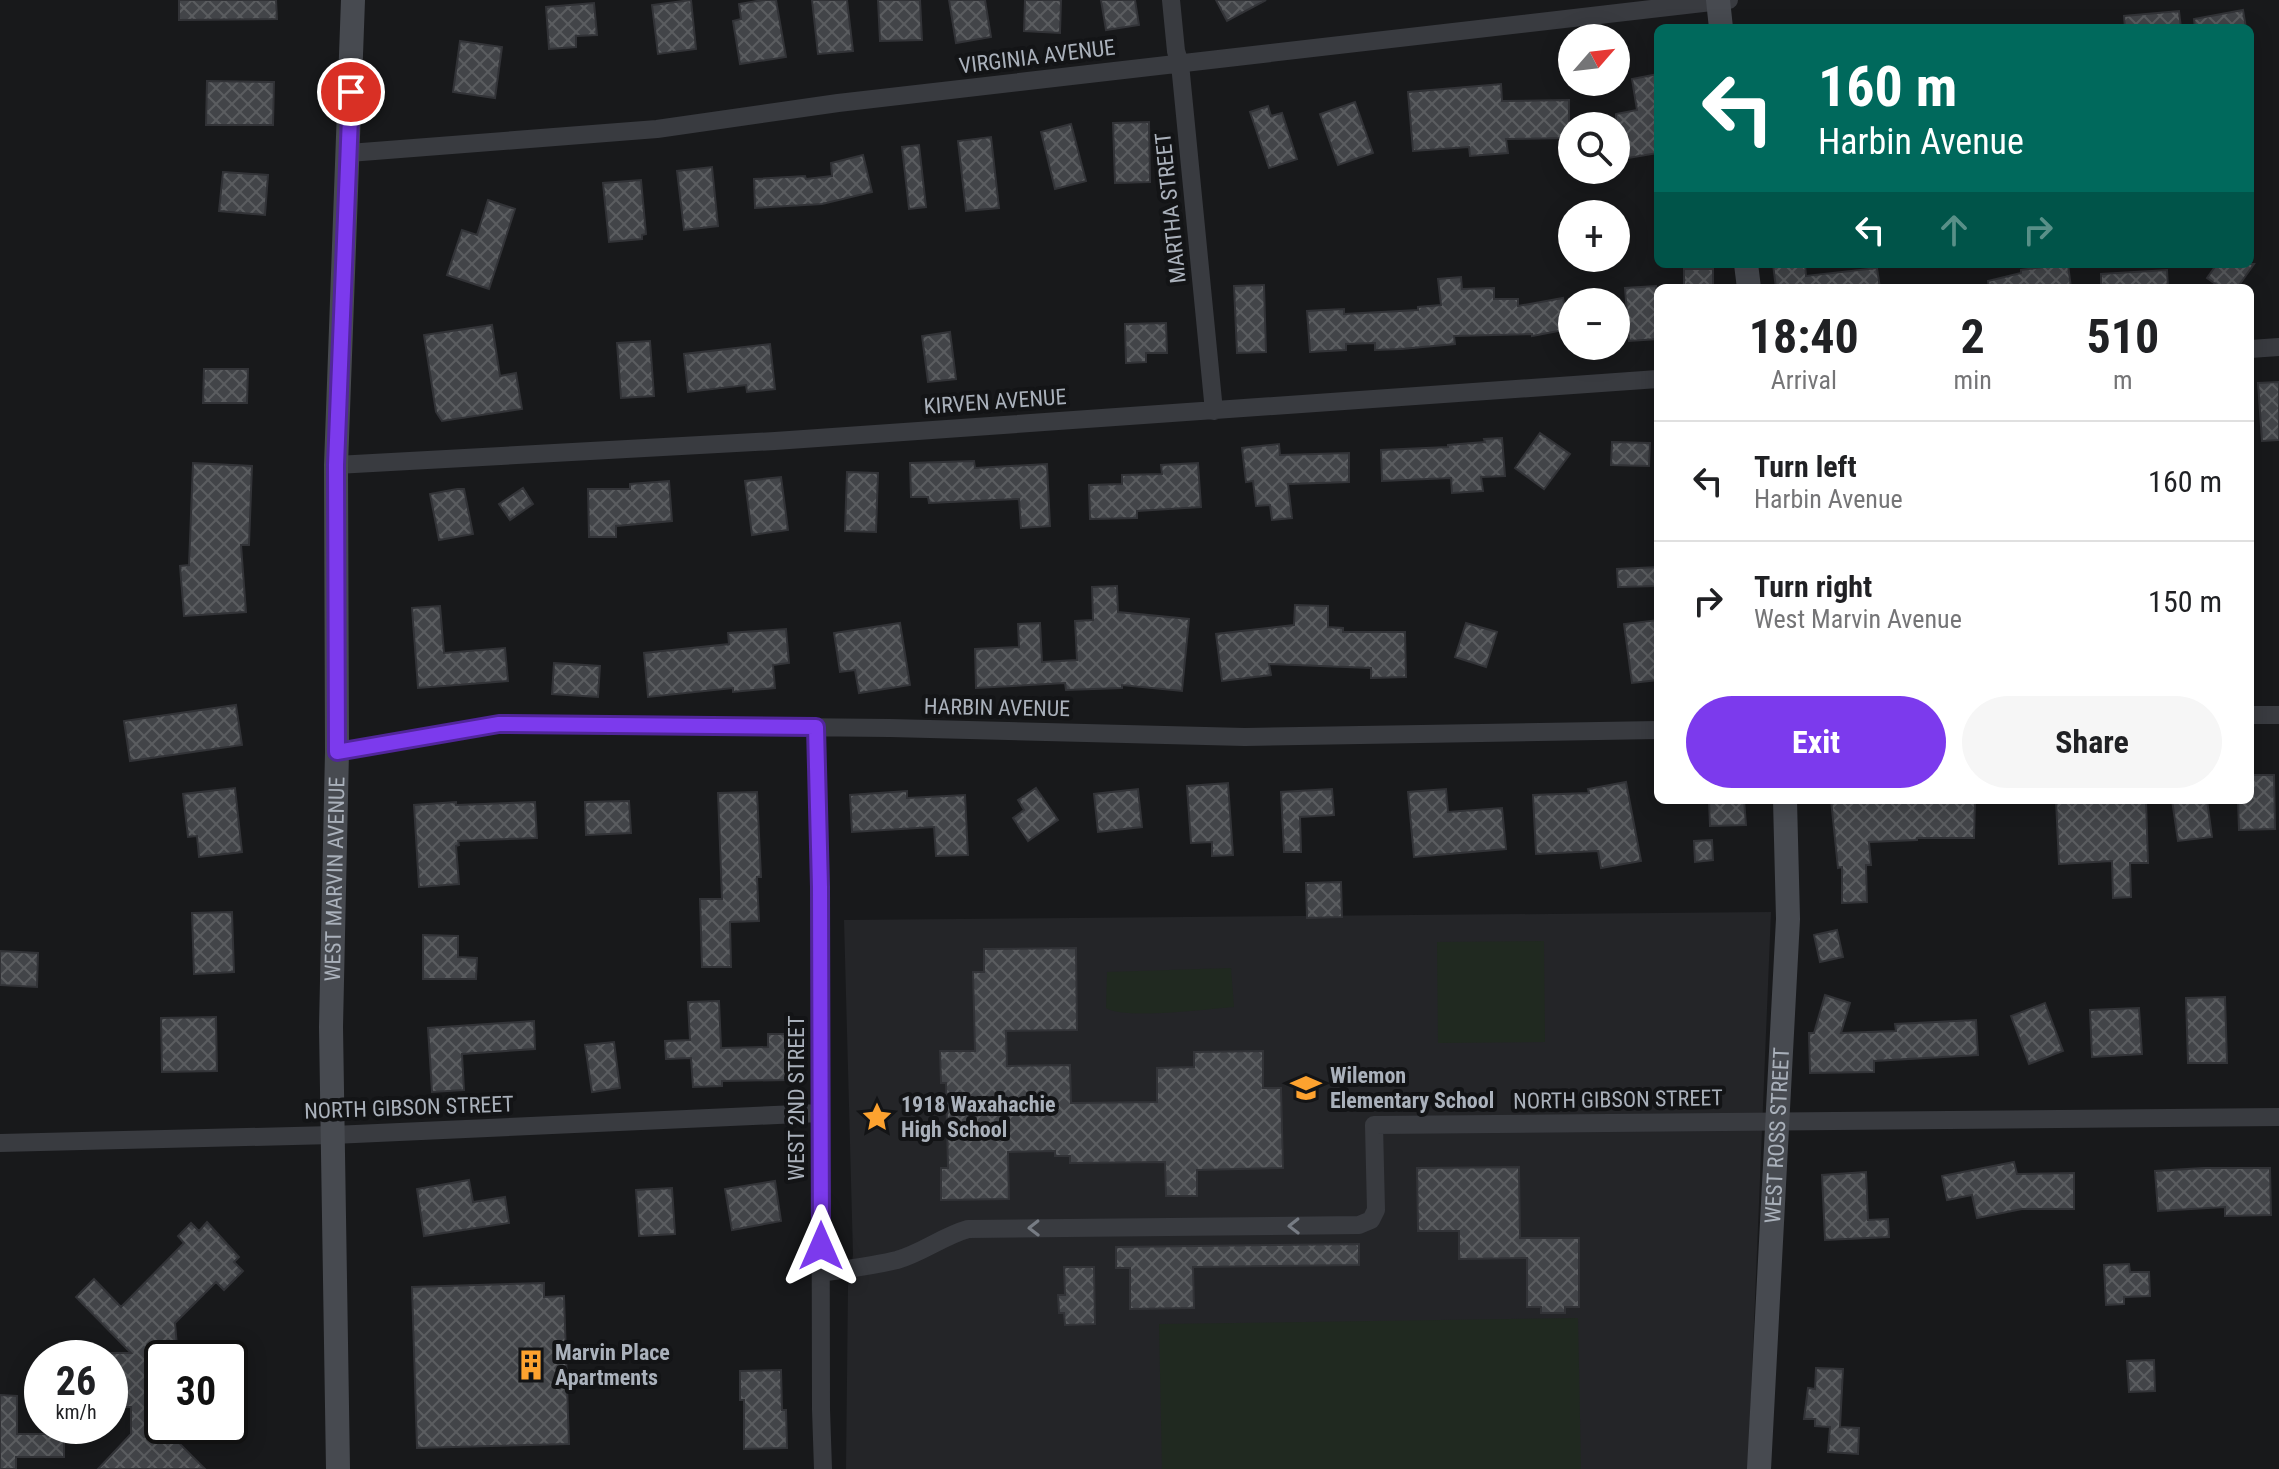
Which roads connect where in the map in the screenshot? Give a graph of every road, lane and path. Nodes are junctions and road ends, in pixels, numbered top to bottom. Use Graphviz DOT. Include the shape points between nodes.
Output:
graph roads {
  1 [pos="353,0"];
  2 [pos="1171,0"];
  3 [pos="1718,0"];
  4 [pos="1729,0"];
  5 [pos="1721,24"];
  6 [pos="1180,64"];
  7 [pos="349,153"];
  8 [pos="2279,347"];
  9 [pos="2254,349"];
  10 [pos="1654,379"];
  11 [pos="1214,411"];
  12 [pos="336,465"];
  13 [pos="2254,715"];
  14 [pos="2279,715"];
  15 [pos="816,727"];
  16 [pos="1654,730"];
  17 [pos="337,752"];
  18 [pos="1785,804"];
  19 [pos="820,1113"];
  20 [pos="2279,1117"];
  21 [pos="1778,1121"];
  22 [pos="333,1135"];
  23 [pos="0,1143"];
  24 [pos="821,1273"];
  25 [pos="338,1469"];
  26 [pos="823,1469"];
  27 [pos="1759,1469"];
  1 -- 7 [label="street, WEST MARVIN AVENUE"];
  2 -- 6 [label="street, MARTHA STREET"];
  3 -- 4 [label="street, VIRGINIA AVENUE"];
  3 -- 5 [label="street"];
  3 -- 6 [label="street, VIRGINIA AVENUE"];
  6 -- 7 [label="street, VIRGINIA AVENUE" via="657,129"];
  6 -- 11 [label="street, MARTHA STREET"];
  7 -- 12 [label="street, WEST MARVIN AVENUE"];
  8 -- 9 [label="street"];
  10 -- 11 [label="street, KIRVEN AVENUE"];
  11 -- 12 [label="street, KIRVEN AVENUE"];
  12 -- 17 [label="street, WEST MARVIN AVENUE"];
  13 -- 14 [label="street"];
  15 -- 16 [label="street, HARBIN AVENUE" via="1245,737"];
  15 -- 17 [label="street, HARBIN AVENUE" via="499,724"];
  15 -- 19 [label="street, WEST 2ND STREET"];
  17 -- 22 [label="street, WEST MARVIN AVENUE"];
  18 -- 21 [label="street, WEST ROSS STREET" via="1788,919"];
  19 -- 22 [label="street, NORTH GIBSON STREET"];
  19 -- 24 [label="street, WEST 2ND STREET"];
  20 -- 21 [label="street, NORTH GIBSON STREET"];
  21 -- 24 [label="street, NORTH GIBSON STREET, one-way" via="1374,1125 1376,1210 1371,1220 1359,1225 968,1229 896,1260"];
  21 -- 27 [label="street, WEST ROSS STREET"];
  22 -- 23 [label="street, NORTH GIBSON STREET"];
  22 -- 25 [label="street, WEST MARVIN AVENUE"];
  24 -- 26 [label="street, WEST 2ND STREET"];
}
